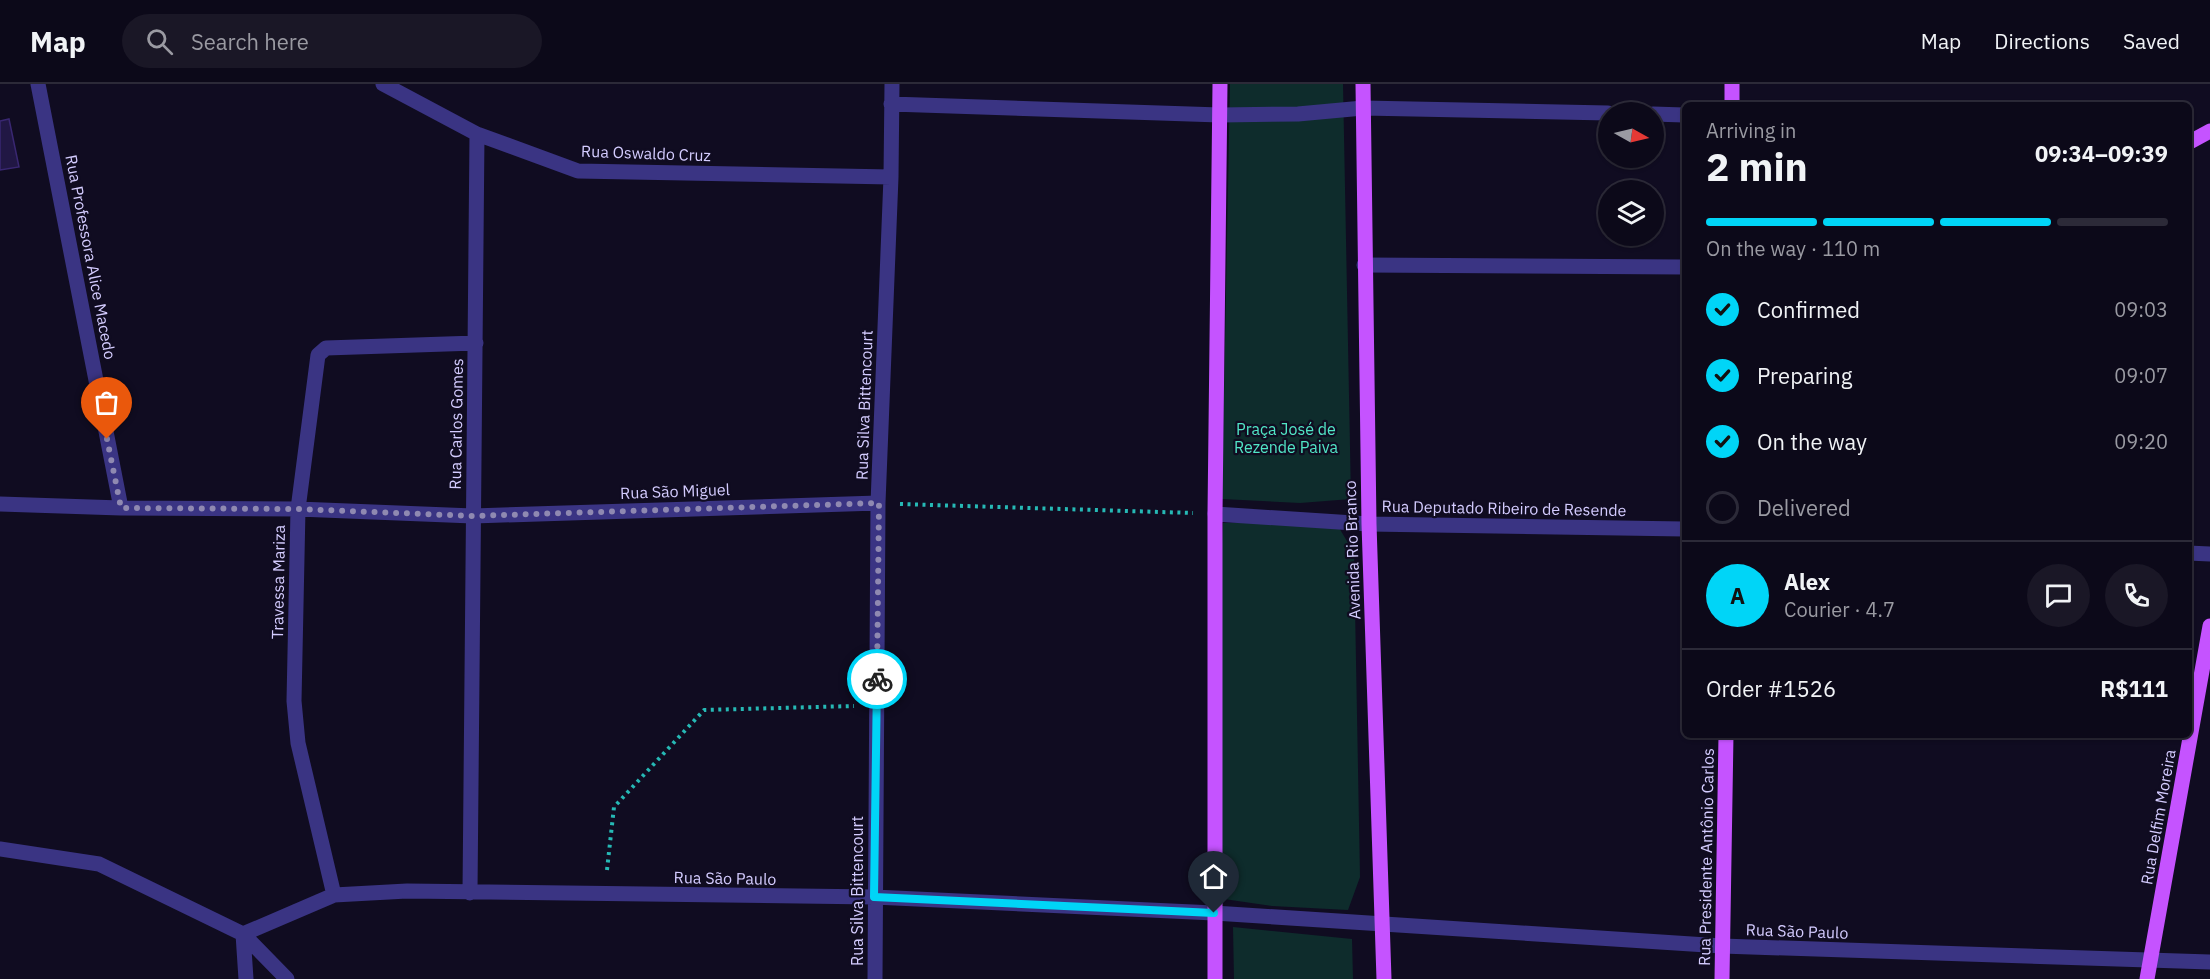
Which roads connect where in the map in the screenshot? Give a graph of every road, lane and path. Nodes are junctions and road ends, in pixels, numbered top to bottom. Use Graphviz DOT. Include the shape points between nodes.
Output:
graph roads {
  1 [pos="38,84"];
  2 [pos="383,84"];
  3 [pos="892,84"];
  4 [pos="1220,84"];
  5 [pos="1363,84"];
  6 [pos="1732,84"];
  7 [pos="1732,102"];
  8 [pos="891,104"];
  9 [pos="1363,108"];
  10 [pos="1598,113"];
  11 [pos="1664,114"];
  12 [pos="1220,115"];
  13 [pos="1682,115"];
  14 [pos="2210,132"];
  15 [pos="477,134"];
  16 [pos="2192,141"];
  17 [pos="891,177"];
  18 [pos="1364,265"];
  19 [pos="1682,267"];
  20 [pos="476,343"];
  21 [pos="879,503"];
  22 [pos="0,504"];
  23 [pos="121,508"];
  24 [pos="298,509"];
  25 [pos="1215,514"];
  26 [pos="473,516"];
  27 [pos="1369,524"];
  28 [pos="1682,529"];
  29 [pos="2192,553"];
  30 [pos="2210,554"];
  31 [pos="2210,626"];
  32 [pos="876,706"];
  33 [pos="2192,728"];
  34 [pos="1726,738"];
  35 [pos="2190,738"];
  36 [pos="0,849"];
  37 [pos="470,893"];
  38 [pos="604,894"];
  39 [pos="334,895"];
  40 [pos="874,897"];
  41 [pos="1214,913"];
  42 [pos="1383,926"];
  43 [pos="243,934"];
  44 [pos="1722,946"];
  45 [pos="2151,961"];
  46 [pos="2210,962"];
  47 [pos="246,979"];
  48 [pos="287,979"];
  49 [pos="875,979"];
  50 [pos="1215,979"];
  51 [pos="1384,979"];
  52 [pos="1722,979"];
  53 [pos="2147,979"];
  1 -- 23 [label="street, Rua Professora Alice Macedo"];
  2 -- 15 [label="street, Rua Oswaldo Cruz"];
  3 -- 8 [label="street, Rua Silva Bittencourt"];
  4 -- 12 [label="main road"];
  5 -- 9 [label="main road, Avenida Rio Branco"];
  6 -- 7 [label="main road"];
  8 -- 12 [label="street"];
  8 -- 17 [label="street, Rua Silva Bittencourt"];
  9 -- 10 [label="street"];
  9 -- 12 [label="street"];
  9 -- 18 [label="main road, Avenida Rio Branco"];
  11 -- 13 [label="street"];
  12 -- 25 [label="main road"];
  14 -- 16 [label="main road"];
  15 -- 17 [label="street, Rua Oswaldo Cruz" via="578,171"];
  15 -- 20 [label="street, Rua Carlos Gomes"];
  17 -- 21 [label="street, Rua Silva Bittencourt"];
  18 -- 19 [label="street"];
  18 -- 27 [label="main road, Avenida Rio Branco"];
  20 -- 24 [label="street, Travessa Mariza" via="322,350 318,355"];
  20 -- 26 [label="street, Rua Carlos Gomes"];
  21 -- 25 [label="path"];
  21 -- 26 [label="street, Rua São Miguel"];
  21 -- 32 [label="street, Rua Silva Bittencourt"];
  22 -- 23 [label="street"];
  23 -- 24 [label="street"];
  24 -- 26 [label="street"];
  24 -- 39 [label="street, Travessa Mariza" via="294,701 298,743"];
  25 -- 27 [label="street, Rua Deputado Ribeiro de Resende"];
  25 -- 41 [label="main road"];
  26 -- 37 [label="street, Rua Carlos Gomes"];
  27 -- 28 [label="street, Rua Deputado Ribeiro de Resende"];
  27 -- 42 [label="main road, Avenida Rio Branco"];
  29 -- 30 [label="street"];
  31 -- 33 [label="main road, Rua Delfim Moreira"];
  32 -- 38 [label="path" via="704,710 614,807"];
  32 -- 40 [label="street, Rua Silva Bittencourt"];
  34 -- 44 [label="main road, Rua Presidente Antônio Carlos"];
  35 -- 45 [label="main road, Rua Delfim Moreira"];
  36 -- 43 [label="street" via="99,864"];
  37 -- 38 [label="street, Rua São Paulo"];
  37 -- 39 [label="street, Rua São Paulo"];
  38 -- 40 [label="street, Rua São Paulo"];
  39 -- 43 [label="street, Rua São Paulo"];
  40 -- 41 [label="street, Rua São Paulo"];
  40 -- 49 [label="street, Rua Silva Bittencourt"];
  41 -- 42 [label="street, Rua São Paulo"];
  41 -- 50 [label="main road"];
  42 -- 44 [label="street, Rua São Paulo"];
  42 -- 51 [label="main road, Avenida Rio Branco"];
  43 -- 47 [label="street"];
  43 -- 48 [label="street"];
  44 -- 45 [label="street, Rua São Paulo"];
  44 -- 52 [label="main road, Rua Presidente Antônio Carlos"];
  45 -- 46 [label="street, Rua São Paulo"];
  45 -- 53 [label="main road, Rua Delfim Moreira"];
}
